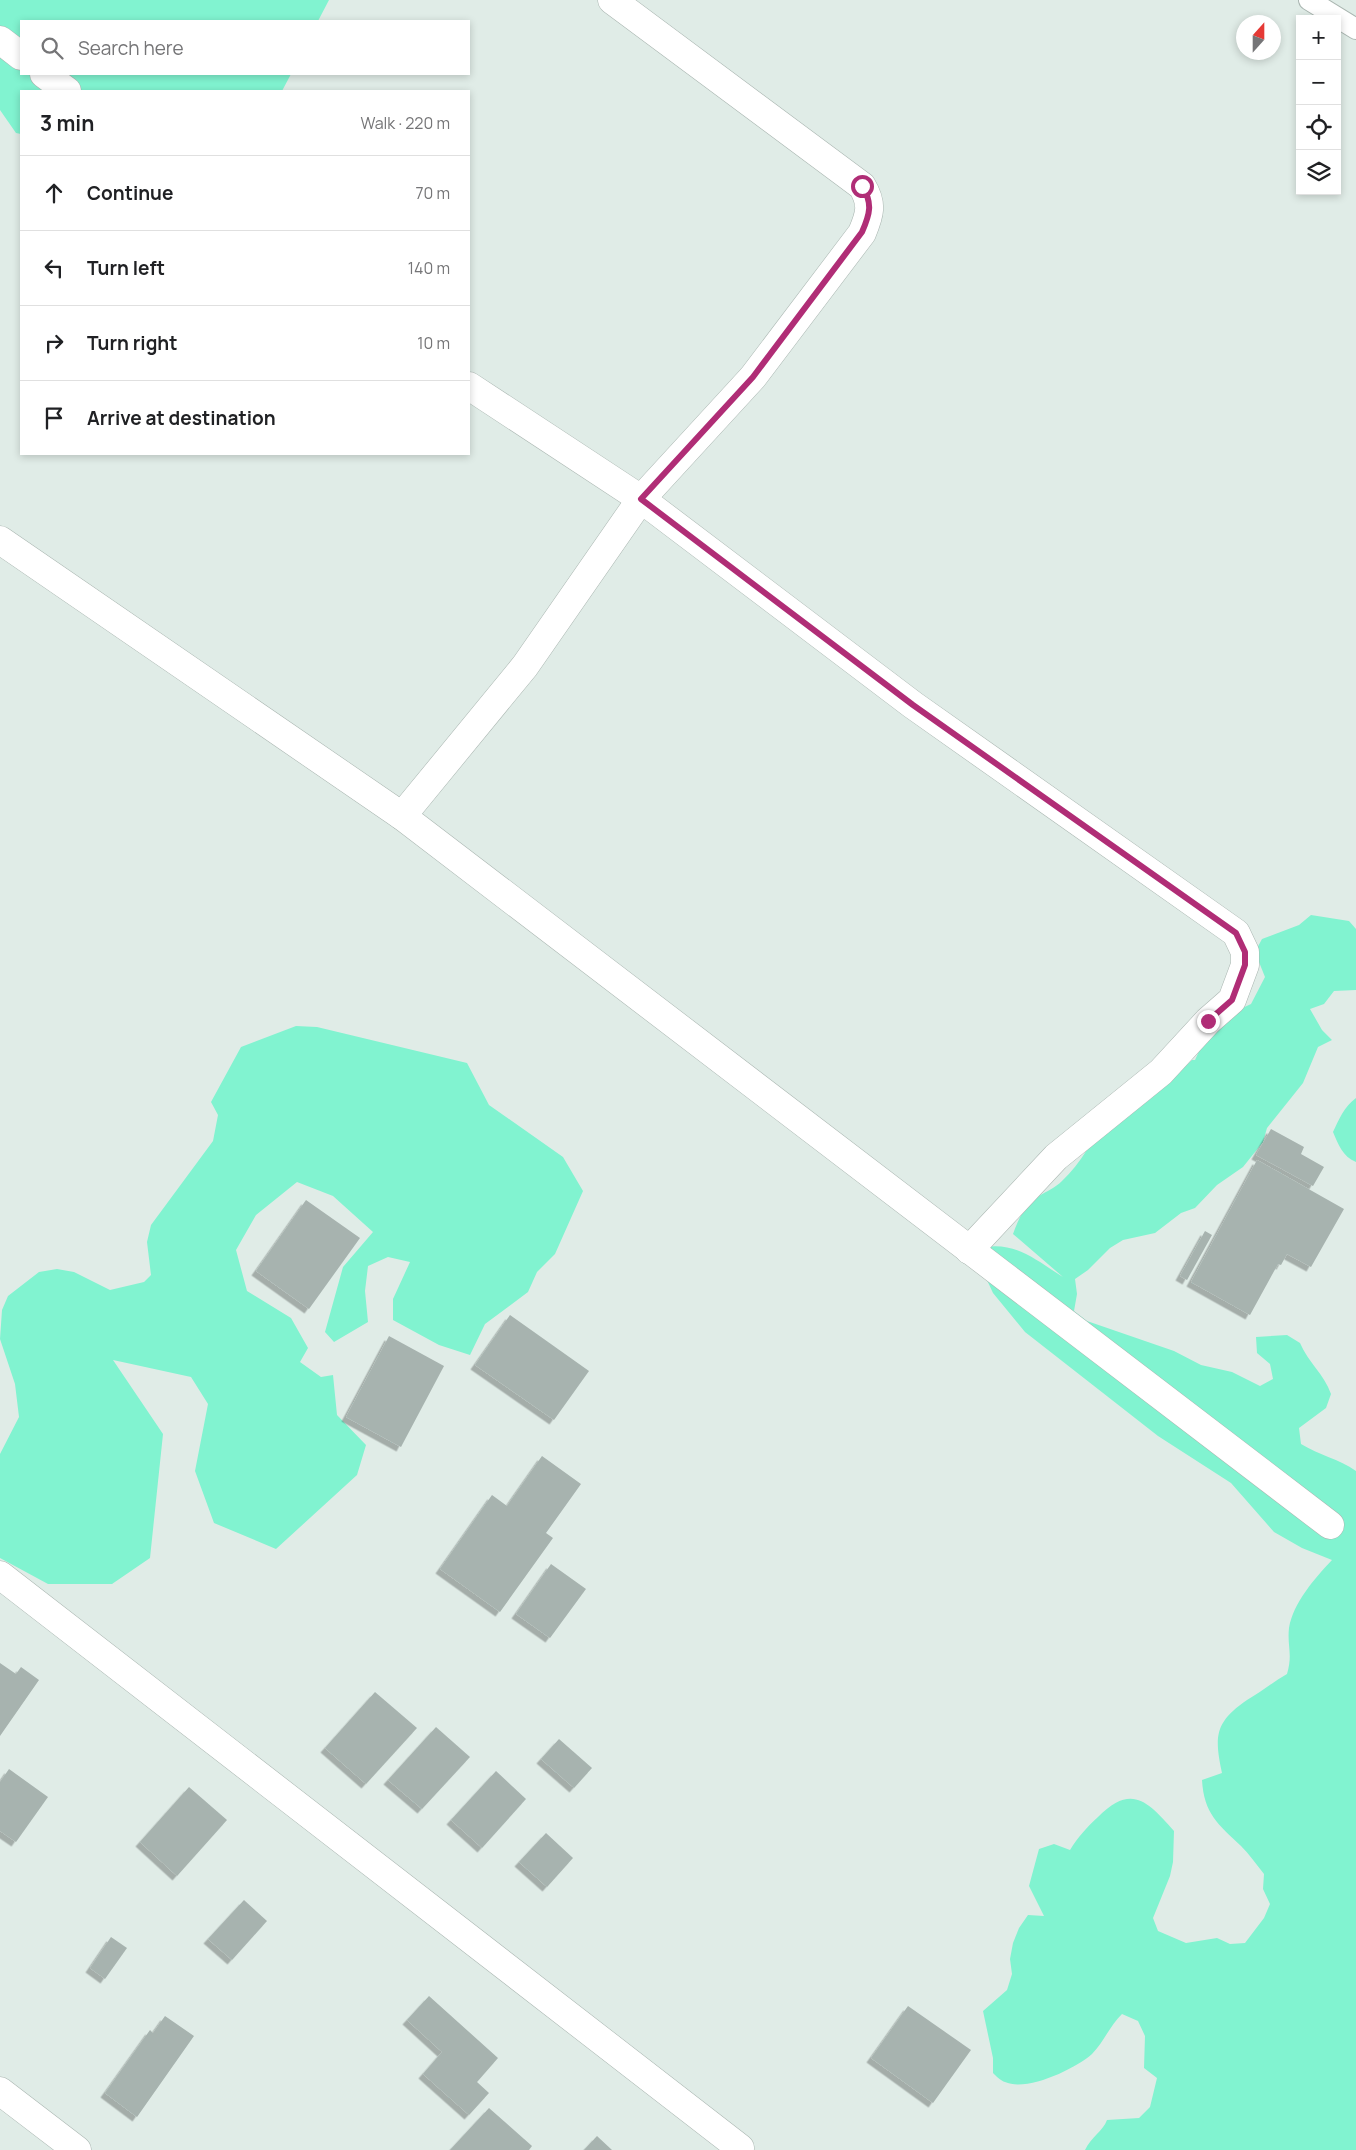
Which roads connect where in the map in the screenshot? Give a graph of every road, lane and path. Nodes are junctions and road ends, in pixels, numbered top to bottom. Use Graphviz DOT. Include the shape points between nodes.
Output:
graph roads {
  1 [pos="612,0"];
  2 [pos="1309,0"];
  3 [pos="1356,29"];
  4 [pos="0,40"];
  5 [pos="20,55"];
  6 [pos="45,75"];
  7 [pos="66,90"];
  8 [pos="470,387"];
  9 [pos="641,499"];
  10 [pos="0,540"];
  11 [pos="402,816"];
  12 [pos="969,1250"];
  13 [pos="1330,1525"];
  14 [pos="0,1575"];
  15 [pos="0,2091"];
  16 [pos="740,2148"];
  17 [pos="77,2150"];
  1 -- 9 [label="street" via="862,186 870,198 870,213 862,232 753,377"];
  2 -- 3 [label="lane"];
  4 -- 5 [label="street"];
  6 -- 7 [label="street"];
  8 -- 9 [label="street"];
  9 -- 11 [label="street" via="525,666"];
  9 -- 12 [label="street" via="913,705 1236,933 1245,952 1245,965 1232,1000 1161,1072 1056,1157"];
  10 -- 11 [label="street"];
  11 -- 12 [label="street"];
  12 -- 13 [label="street"];
  14 -- 16 [label="street"];
  15 -- 17 [label="street"];
}
